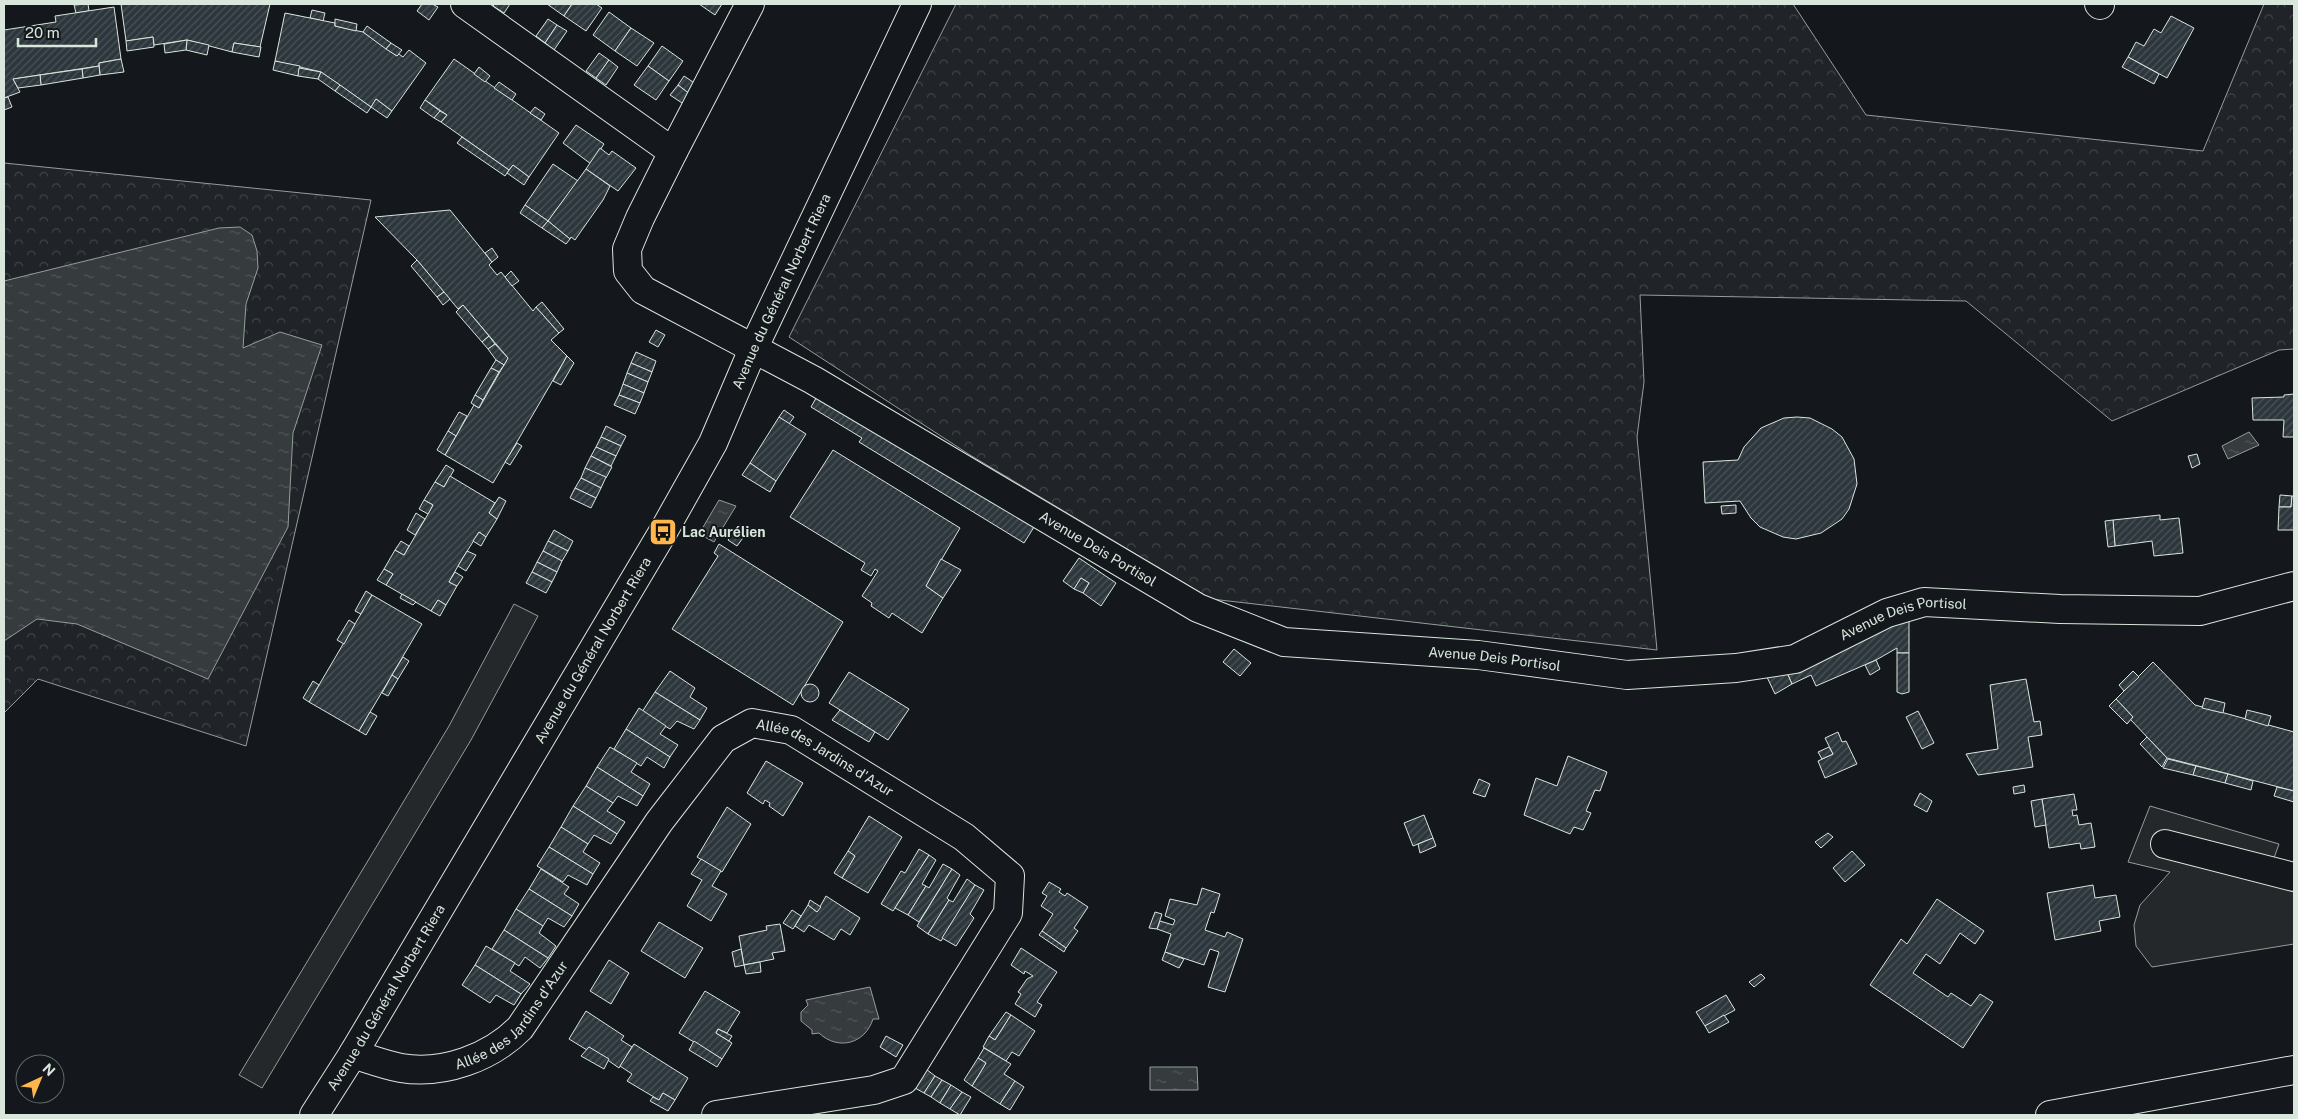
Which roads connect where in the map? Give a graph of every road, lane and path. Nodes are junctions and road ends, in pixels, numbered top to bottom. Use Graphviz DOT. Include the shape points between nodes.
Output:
graph roads {
  1 [pos="465,4"];
  2 [pos="750,4"];
  3 [pos="917,4"];
  4 [pos="673,152"];
  5 [pos="754,347"];
  6 [pos="2294,586"];
  7 [pos="2165,844"];
  8 [pos="2294,877"];
  9 [pos="353,1054"];
  10 [pos="2294,1070"];
  11 [pos="314,1115"];
  12 [pos="716,1115"];
  13 [pos="2050,1115"];
  1 -- 4 [label="street"];
  2 -- 4 [label="street"];
  3 -- 5 [label="street, Avenue du Général Norbert Riera"];
  4 -- 5 [label="street, Avenue Deis Portisol" via="627,249 628,271 643,290"];
  5 -- 6 [label="street, Avenue Deis Portisol" via="1198,608 1284,642 1478,655 1627,675 1736,668 1795,659 1887,613 1924,602 2200,612"];
  5 -- 9 [label="street, Avenue du Général Norbert Riera" via="713,443 663,532"];
  7 -- 8 [label="street"];
  9 -- 11 [label="street, Avenue du Général Norbert Riera"];
  9 -- 12 [label="street, Allée des Jardins d'Azur" via="401,1068 438,1070 476,1058 511,1038 665,814 724,739 752,723 791,730 964,837 1010,876 1008,913 904,1080 874,1090"];
  10 -- 13 [label="street"];
}
